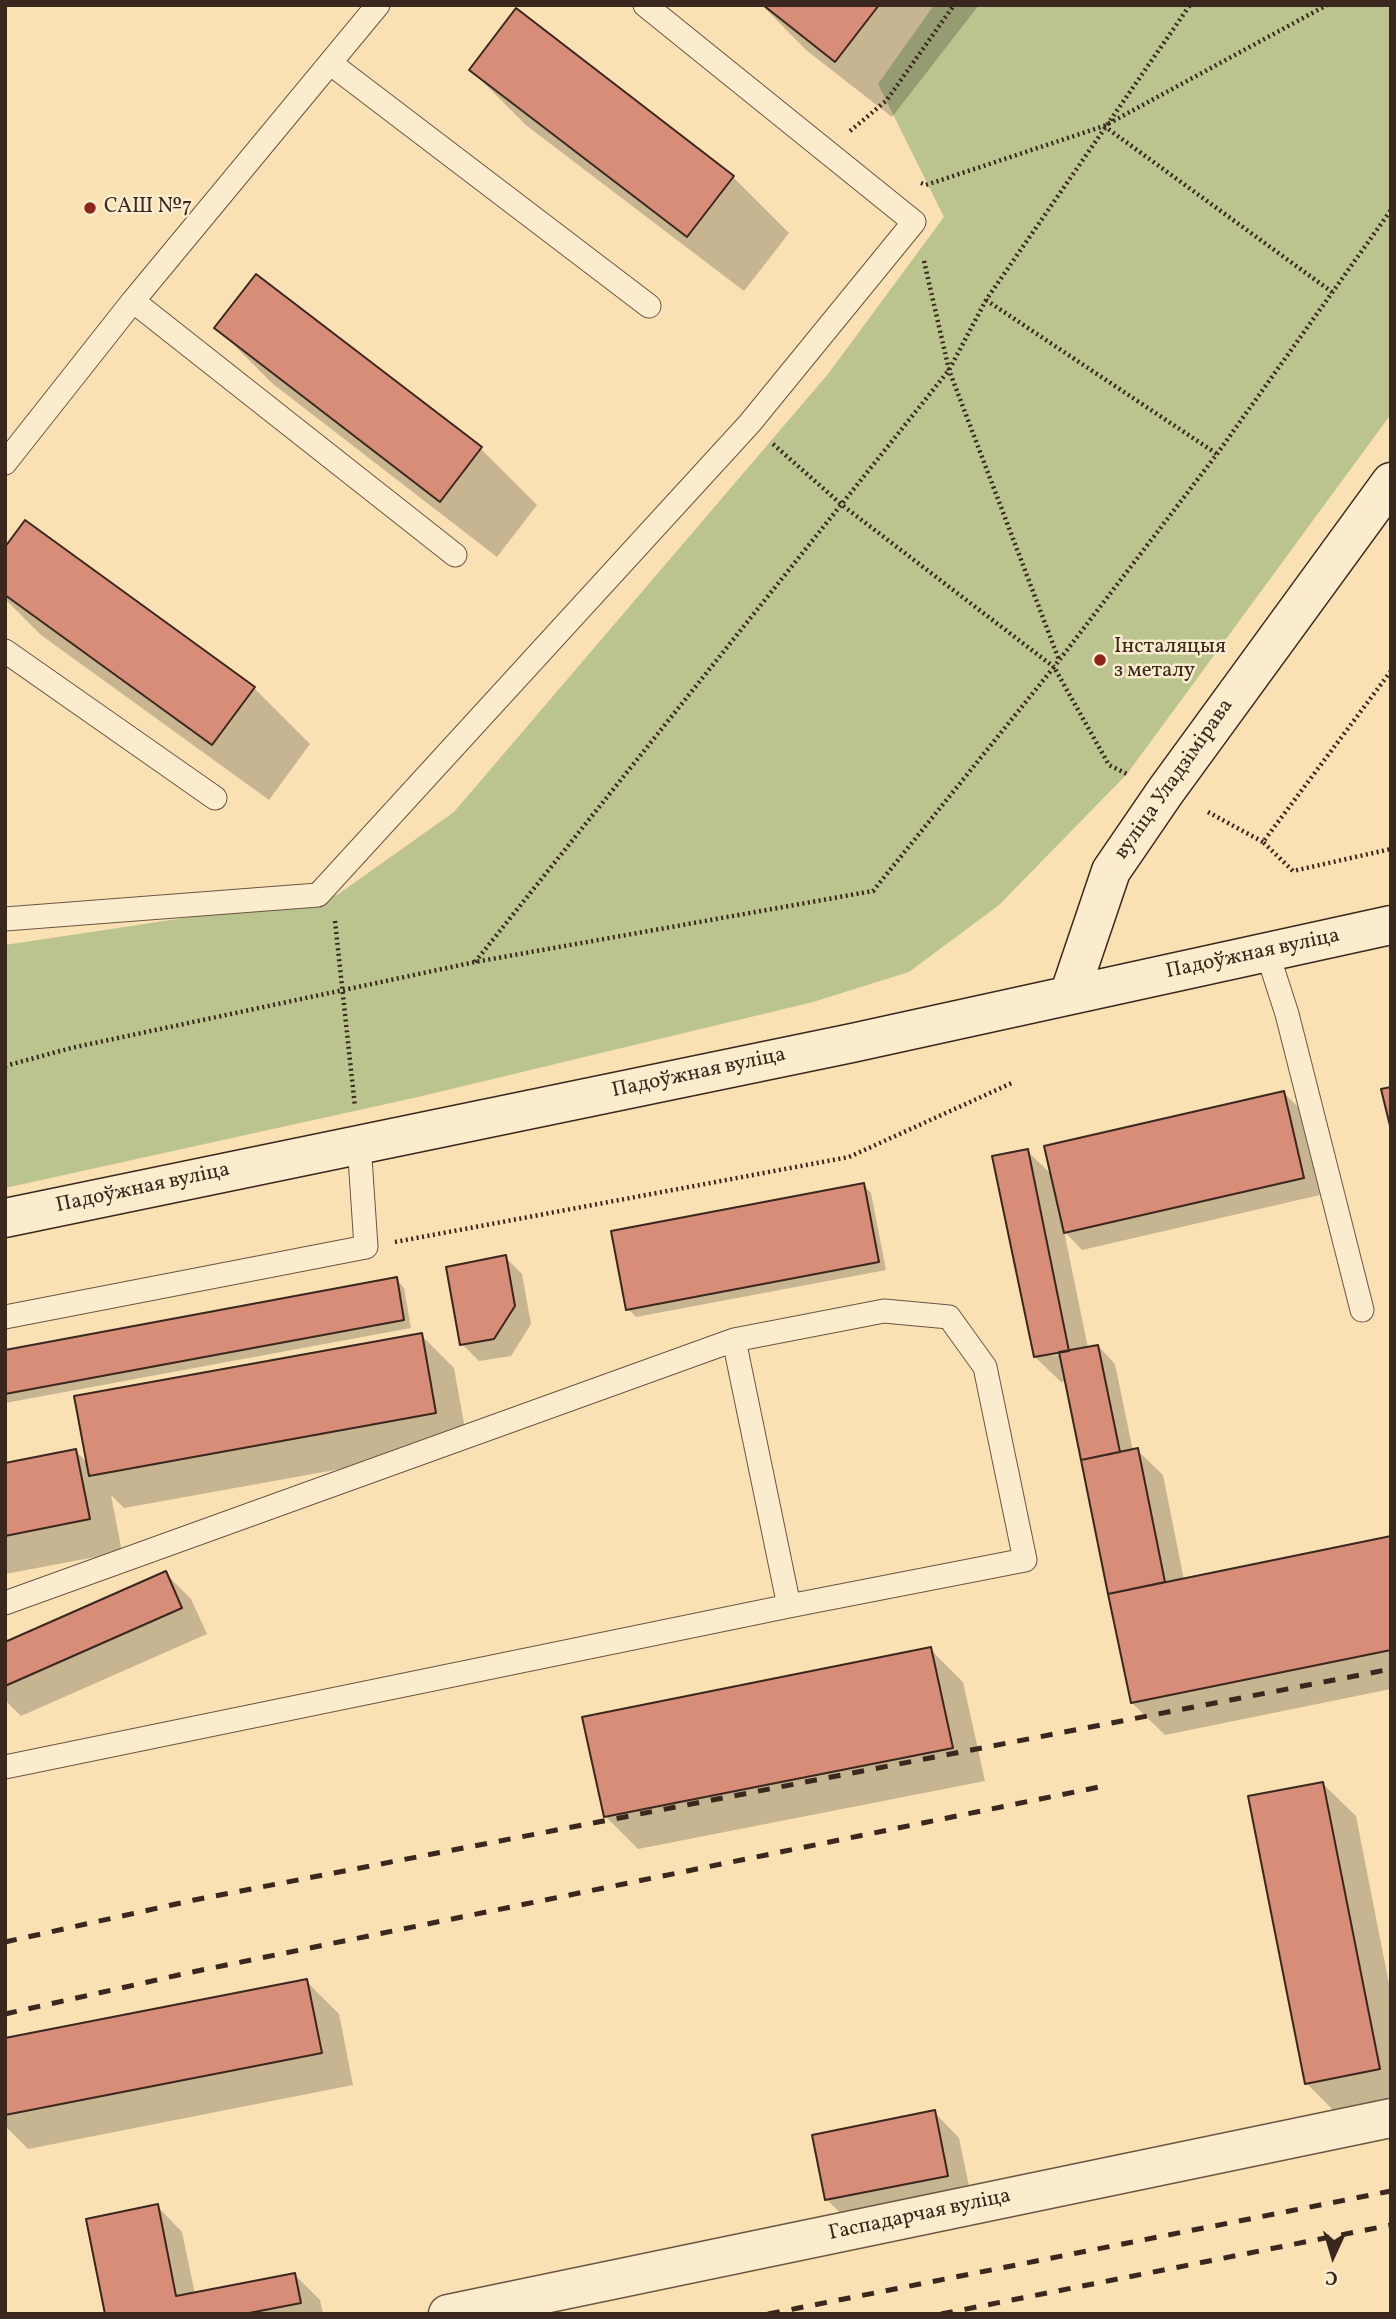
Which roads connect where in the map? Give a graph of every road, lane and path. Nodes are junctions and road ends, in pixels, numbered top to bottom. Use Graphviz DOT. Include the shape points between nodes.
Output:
graph roads {
  1 [pos="378,5"];
  2 [pos="645,5"];
  3 [pos="954,5"];
  4 [pos="1190,5"];
  5 [pos="1327,5"];
  6 [pos="670,13"];
  7 [pos="330,63"];
  8 [pos="1104,126"];
  9 [pos="828,150"];
  10 [pos="914,181"];
  11 [pos="1391,210"];
  12 [pos="915,222"];
  13 [pos="1332,292"];
  14 [pos="986,300"];
  15 [pos="134,301"];
  16 [pos="649,306"];
  17 [pos="949,370"];
  18 [pos="750,423"];
  19 [pos="1217,454"];
  20 [pos="5,463"];
  21 [pos="1391,482"];
  22 [pos="842,505"];
  23 [pos="455,555"];
  24 [pos="5,651"];
  25 [pos="1059,661"];
  26 [pos="1054,667"];
  27 [pos="1391,671"];
  28 [pos="1127,774"];
  29 [pos="215,798"];
  30 [pos="1208,812"];
  31 [pos="1263,842"];
  32 [pos="1391,849"];
  33 [pos="330,881"];
  34 [pos="5,919"];
  35 [pos="1391,925"];
  36 [pos="1268,952"];
  37 [pos="475,962"];
  38 [pos="344,990"];
  39 [pos="1069,995"];
  40 [pos="5,1066"];
  41 [pos="1014,1082"];
  42 [pos="359,1143"];
  43 [pos="5,1218"];
  44 [pos="366,1247"];
  45 [pos="1362,1310"];
  46 [pos="5,1317"];
  47 [pos="734,1340"];
  48 [pos="5,1603"];
  49 [pos="789,1606"];
  50 [pos="5,1768"];
  51 [pos="1391,2118"];
  52 [pos="448,2314"];
  1 -- 7 [label="lane"];
  2 -- 6 [label="lane"];
  3 -- 9 [label="path" via="886,101"];
  4 -- 8 [label="path"];
  5 -- 8 [label="path"];
  6 -- 9 [label="lane"];
  7 -- 15 [label="lane"];
  7 -- 16 [label="lane"];
  8 -- 10 [label="path" via="926,185"];
  8 -- 13 [label="path"];
  8 -- 14 [label="path"];
  9 -- 12 [label="lane"];
  11 -- 13 [label="path"];
  12 -- 17 [label="path"];
  12 -- 18 [label="lane"];
  13 -- 19 [label="path"];
  14 -- 17 [label="path"];
  14 -- 19 [label="path"];
  15 -- 20 [label="lane"];
  15 -- 23 [label="lane"];
  17 -- 22 [label="path"];
  17 -- 25 [label="path"];
  18 -- 22 [label="path"];
  18 -- 33 [label="lane"];
  19 -- 25 [label="path"];
  21 -- 39 [label="main road, вуліца Уладзімірава" via="1111,871"];
  22 -- 26 [label="path"];
  22 -- 37 [label="path"];
  24 -- 29 [label="lane"];
  25 -- 26 [label="path"];
  26 -- 28 [label="path" via="1109,765"];
  26 -- 37 [label="path" via="873,891"];
  27 -- 31 [label="path"];
  30 -- 31 [label="path"];
  31 -- 32 [label="path" via="1293,871"];
  33 -- 34 [label="lane" via="318,895"];
  33 -- 38 [label="path"];
  35 -- 36 [label="main road, Падоўжная вуліца"];
  36 -- 39 [label="main road, Падоўжная вуліца"];
  36 -- 45 [label="lane"];
  37 -- 38 [label="path"];
  38 -- 40 [label="path"];
  38 -- 42 [label="path"];
  39 -- 42 [label="main road, Падоўжная вуліца"];
  41 -- 44 [label="path" via="849,1157"];
  42 -- 43 [label="main road, Падоўжная вуліца"];
  42 -- 44 [label="lane"];
  44 -- 46 [label="lane"];
  47 -- 48 [label="lane"];
  47 -- 49 [label="lane"];
  47 -- 49 [label="lane" via="884,1311 949,1317 985,1367 1025,1560"];
  49 -- 50 [label="lane"];
  51 -- 52 [label="main road, Гаспадарчая вуліца"];
}
